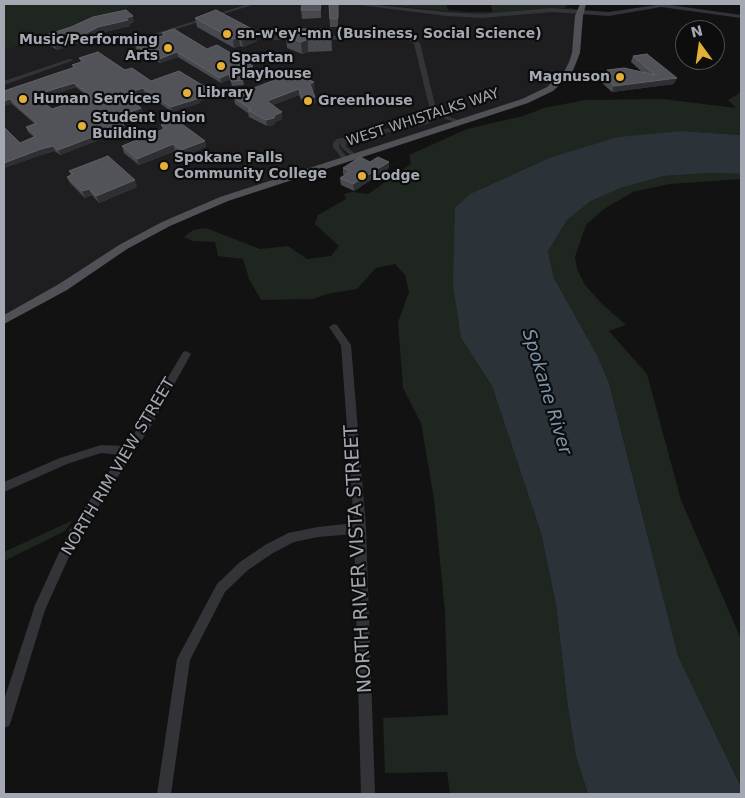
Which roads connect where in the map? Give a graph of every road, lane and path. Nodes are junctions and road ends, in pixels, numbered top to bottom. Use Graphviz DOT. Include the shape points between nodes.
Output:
graph roads {
  1 [pos="252,4"];
  2 [pos="354,4"];
  3 [pos="582,8"];
  4 [pos="218,14"];
  5 [pos="741,17"];
  6 [pos="225,18"];
  7 [pos="238,25"];
  8 [pos="150,36"];
  9 [pos="303,38"];
  10 [pos="312,38"];
  11 [pos="71,60"];
  12 [pos="4,83"];
  13 [pos="433,110"];
  14 [pos="461,122"];
  15 [pos="350,157"];
  16 [pos="4,320"];
  17 [pos="334,327"];
  18 [pos="186,354"];
  19 [pos="129,451"];
  20 [pos="4,487"];
  21 [pos="360,528"];
  22 [pos="4,721"];
  23 [pos="164,794"];
  24 [pos="368,794"];
  1 -- 4 [label="street"];
  2 -- 3 [label="street" via="473,16"];
  3 -- 5 [label="street" via="612,14 661,5"];
  3 -- 14 [label="main road, WEST WHISTALKS WAY" via="576,53 569,71 561,80 550,90 525,101"];
  4 -- 6 [label="street"];
  4 -- 8 [label="street"];
  7 -- 9 [label="street" via="266,38"];
  10 -- 13 [label="street" via="410,38 417,44"];
  11 -- 12 [label="street"];
  13 -- 14 [label="street"];
  13 -- 15 [label="street" via="426,123 349,138 343,146"];
  14 -- 15 [label="main road, WEST WHISTALKS WAY"];
  15 -- 16 [label="main road, WEST WHISTALKS WAY" via="224,200 166,224"];
  17 -- 21 [label="street, NORTH RIVER VISTA STREET" via="346,344"];
  18 -- 19 [label="street, NORTH RIM VIEW STREET"];
  19 -- 20 [label="street" via="101,449"];
  19 -- 22 [label="street, NORTH RIM VIEW STREET" via="73,535 39,609"];
  21 -- 23 [label="street" via="292,537 244,566 221,588 184,660"];
  21 -- 24 [label="street, NORTH RIVER VISTA STREET"];
}
